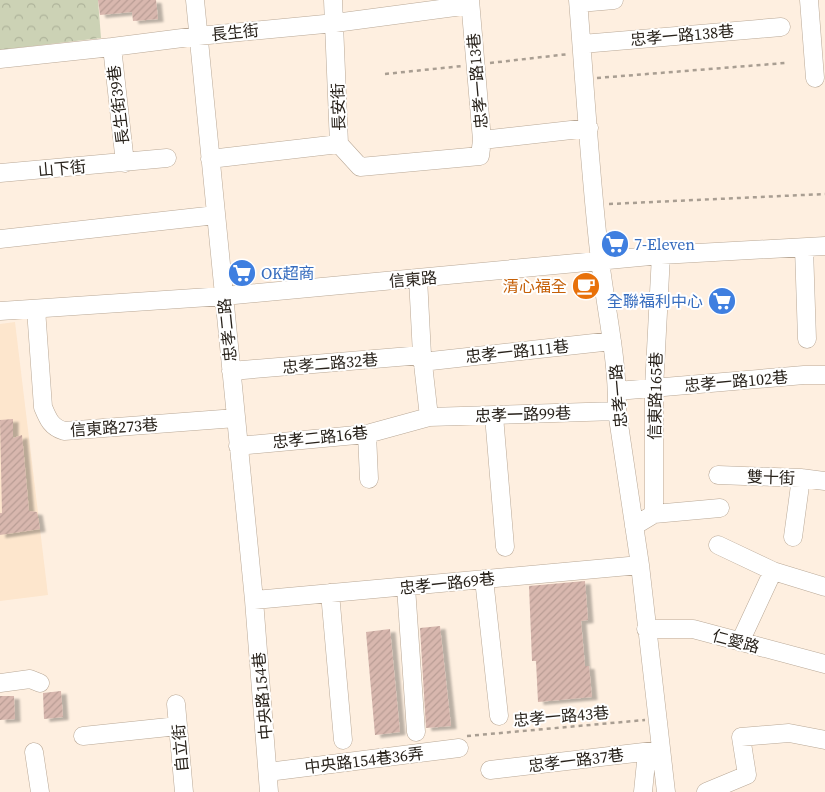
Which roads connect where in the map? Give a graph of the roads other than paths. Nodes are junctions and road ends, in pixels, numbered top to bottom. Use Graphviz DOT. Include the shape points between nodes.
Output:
graph roads {
  1 [pos="195,0"];
  2 [pos="333,0"];
  3 [pos="614,0"];
  4 [pos="809,0"];
  5 [pos="470,2"];
  6 [pos="579,2"];
  7 [pos="335,22"];
  8 [pos="781,27"];
  9 [pos="198,36"];
  10 [pos="582,44"];
  11 [pos="112,47"];
  12 [pos="0,59"];
  13 [pos="815,78"];
  14 [pos="589,128"];
  15 [pos="482,140"];
  16 [pos="340,144"];
  17 [pos="167,158"];
  18 [pos="210,158"];
  19 [pos="125,162"];
  20 [pos="0,174"];
  21 [pos="216,215"];
  22 [pos="0,239"];
  23 [pos="825,246"];
  24 [pos="804,248"];
  25 [pos="661,255"];
  26 [pos="600,261"];
  27 [pos="418,278"];
  28 [pos="224,296"];
  29 [pos="36,309"];
  30 [pos="0,311"];
  31 [pos="807,339"];
  32 [pos="612,341"];
  33 [pos="422,358"];
  34 [pos="231,371"];
  35 [pos="825,376"];
  36 [pos="654,388"];
  37 [pos="618,391"];
  38 [pos="617,411"];
  39 [pos="494,416"];
  40 [pos="429,417"];
  41 [pos="236,418"];
  42 [pos="367,434"];
  43 [pos="238,446"];
  44 [pos="718,476"];
  45 [pos="802,478"];
  46 [pos="369,479"];
  47 [pos="825,481"];
  48 [pos="720,508"];
  49 [pos="654,514"];
  50 [pos="634,526"];
  51 [pos="793,537"];
  52 [pos="718,544"];
  53 [pos="505,547"];
  54 [pos="640,565"];
  55 [pos="772,571"];
  56 [pos="484,579"];
  57 [pos="406,587"];
  58 [pos="825,587"];
  59 [pos="330,593"];
  60 [pos="254,600"];
  61 [pos="646,629"];
  62 [pos="740,642"];
  63 [pos="825,664"];
  64 [pos="0,683"];
  65 [pos="40,683"];
  66 [pos="176,704"];
  67 [pos="499,716"];
  68 [pos="178,726"];
  69 [pos="416,732"];
  70 [pos="83,736"];
  71 [pos="343,740"];
  72 [pos="825,740"];
  73 [pos="463,742"];
  74 [pos="661,750"];
  75 [pos="34,752"];
  76 [pos="490,770"];
  77 [pos="268,772"];
  78 [pos="40,792"];
  79 [pos="184,792"];
  80 [pos="270,792"];
  81 [pos="642,792"];
  82 [pos="666,792"];
  83 [pos="706,792"];
  1 -- 9 [label="street, 忠孝二路"];
  2 -- 7 [label="street, 長安街"];
  3 -- 6 [label="street"];
  4 -- 13 [label="street"];
  5 -- 7 [label="street, 長生街"];
  5 -- 15 [label="street, 忠孝一路13巷"];
  6 -- 10 [label="street, 忠孝一路"];
  7 -- 9 [label="street, 長生街"];
  7 -- 16 [label="street, 長安街"];
  8 -- 10 [label="street, 忠孝一路138巷"];
  9 -- 11 [label="street, 長生街"];
  9 -- 18 [label="street, 忠孝二路"];
  10 -- 14 [label="street, 忠孝一路"];
  11 -- 12 [label="street, 長生街"];
  11 -- 19 [label="street, 長生街39巷"];
  14 -- 15 [label="street, 忠孝一路13巷"];
  14 -- 26 [label="street, 忠孝一路"];
  15 -- 16 [label="street" via="480,156 360,167"];
  16 -- 18 [label="street, 長安街"];
  17 -- 19 [label="street, 山下街"];
  18 -- 21 [label="street, 忠孝二路"];
  19 -- 20 [label="street, 山下街"];
  21 -- 22 [label="street"];
  21 -- 28 [label="street, 忠孝二路"];
  23 -- 24 [label="street, 信東路"];
  24 -- 25 [label="street, 信東路"];
  24 -- 31 [label="street"];
  25 -- 26 [label="street, 信東路"];
  25 -- 36 [label="street, 信東路165巷"];
  26 -- 27 [label="street, 信東路"];
  26 -- 32 [label="street, 忠孝一路"];
  27 -- 28 [label="street, 信東路"];
  27 -- 33 [label="street"];
  28 -- 29 [label="street, 信東路"];
  28 -- 34 [label="street, 忠孝二路"];
  29 -- 30 [label="street, 信東路"];
  29 -- 41 [label="street, 信東路273巷" via="43,407 55,428"];
  32 -- 33 [label="street, 忠孝一路111巷"];
  32 -- 37 [label="street, 忠孝一路"];
  33 -- 34 [label="street, 忠孝二路32巷"];
  33 -- 40 [label="street"];
  34 -- 41 [label="street, 忠孝二路"];
  35 -- 36 [label="street, 忠孝一路102巷"];
  36 -- 37 [label="street, 忠孝一路102巷"];
  36 -- 49 [label="street, 信東路165巷"];
  37 -- 38 [label="street, 忠孝一路"];
  38 -- 39 [label="street, 忠孝一路99巷"];
  38 -- 50 [label="street, 忠孝一路"];
  39 -- 40 [label="street, 忠孝一路99巷"];
  39 -- 53 [label="street"];
  40 -- 42 [label="street, 忠孝二路16巷"];
  41 -- 43 [label="street, 忠孝二路"];
  42 -- 43 [label="street, 忠孝二路16巷"];
  42 -- 46 [label="street"];
  43 -- 60 [label="street, 忠孝二路"];
  44 -- 45 [label="street, 雙十街"];
  45 -- 47 [label="street, 雙十街"];
  45 -- 51 [label="street"];
  48 -- 49 [label="street"];
  49 -- 50 [label="street"];
  50 -- 54 [label="street, 忠孝一路"];
  52 -- 55 [label="street"];
  54 -- 56 [label="street, 忠孝一路69巷"];
  54 -- 61 [label="street, 忠孝一路"];
  55 -- 58 [label="street"];
  55 -- 62 [label="street"];
  56 -- 57 [label="street, 忠孝一路69巷"];
  56 -- 67 [label="street"];
  57 -- 59 [label="street, 忠孝一路69巷"];
  57 -- 69 [label="street"];
  59 -- 60 [label="street, 忠孝一路69巷"];
  59 -- 71 [label="street"];
  60 -- 77 [label="street, 中央路154巷"];
  61 -- 62 [label="street, 仁愛路" via="693,629"];
  61 -- 74 [label="street, 忠孝一路"];
  62 -- 63 [label="street, 仁愛路"];
  64 -- 65 [label="street" via="30,679"];
  66 -- 68 [label="street, 自立街"];
  68 -- 70 [label="street"];
  68 -- 79 [label="street, 自立街"];
  72 -- 83 [label="street" via="788,732 741,737 747,775"];
  73 -- 77 [label="street, 中央路154巷36弄"];
  74 -- 76 [label="street, 忠孝一路37巷"];
  74 -- 81 [label="street" via="646,762"];
  74 -- 82 [label="street, 忠孝一路"];
  75 -- 78 [label="street"];
  77 -- 80 [label="street, 中央路154巷"];
}
